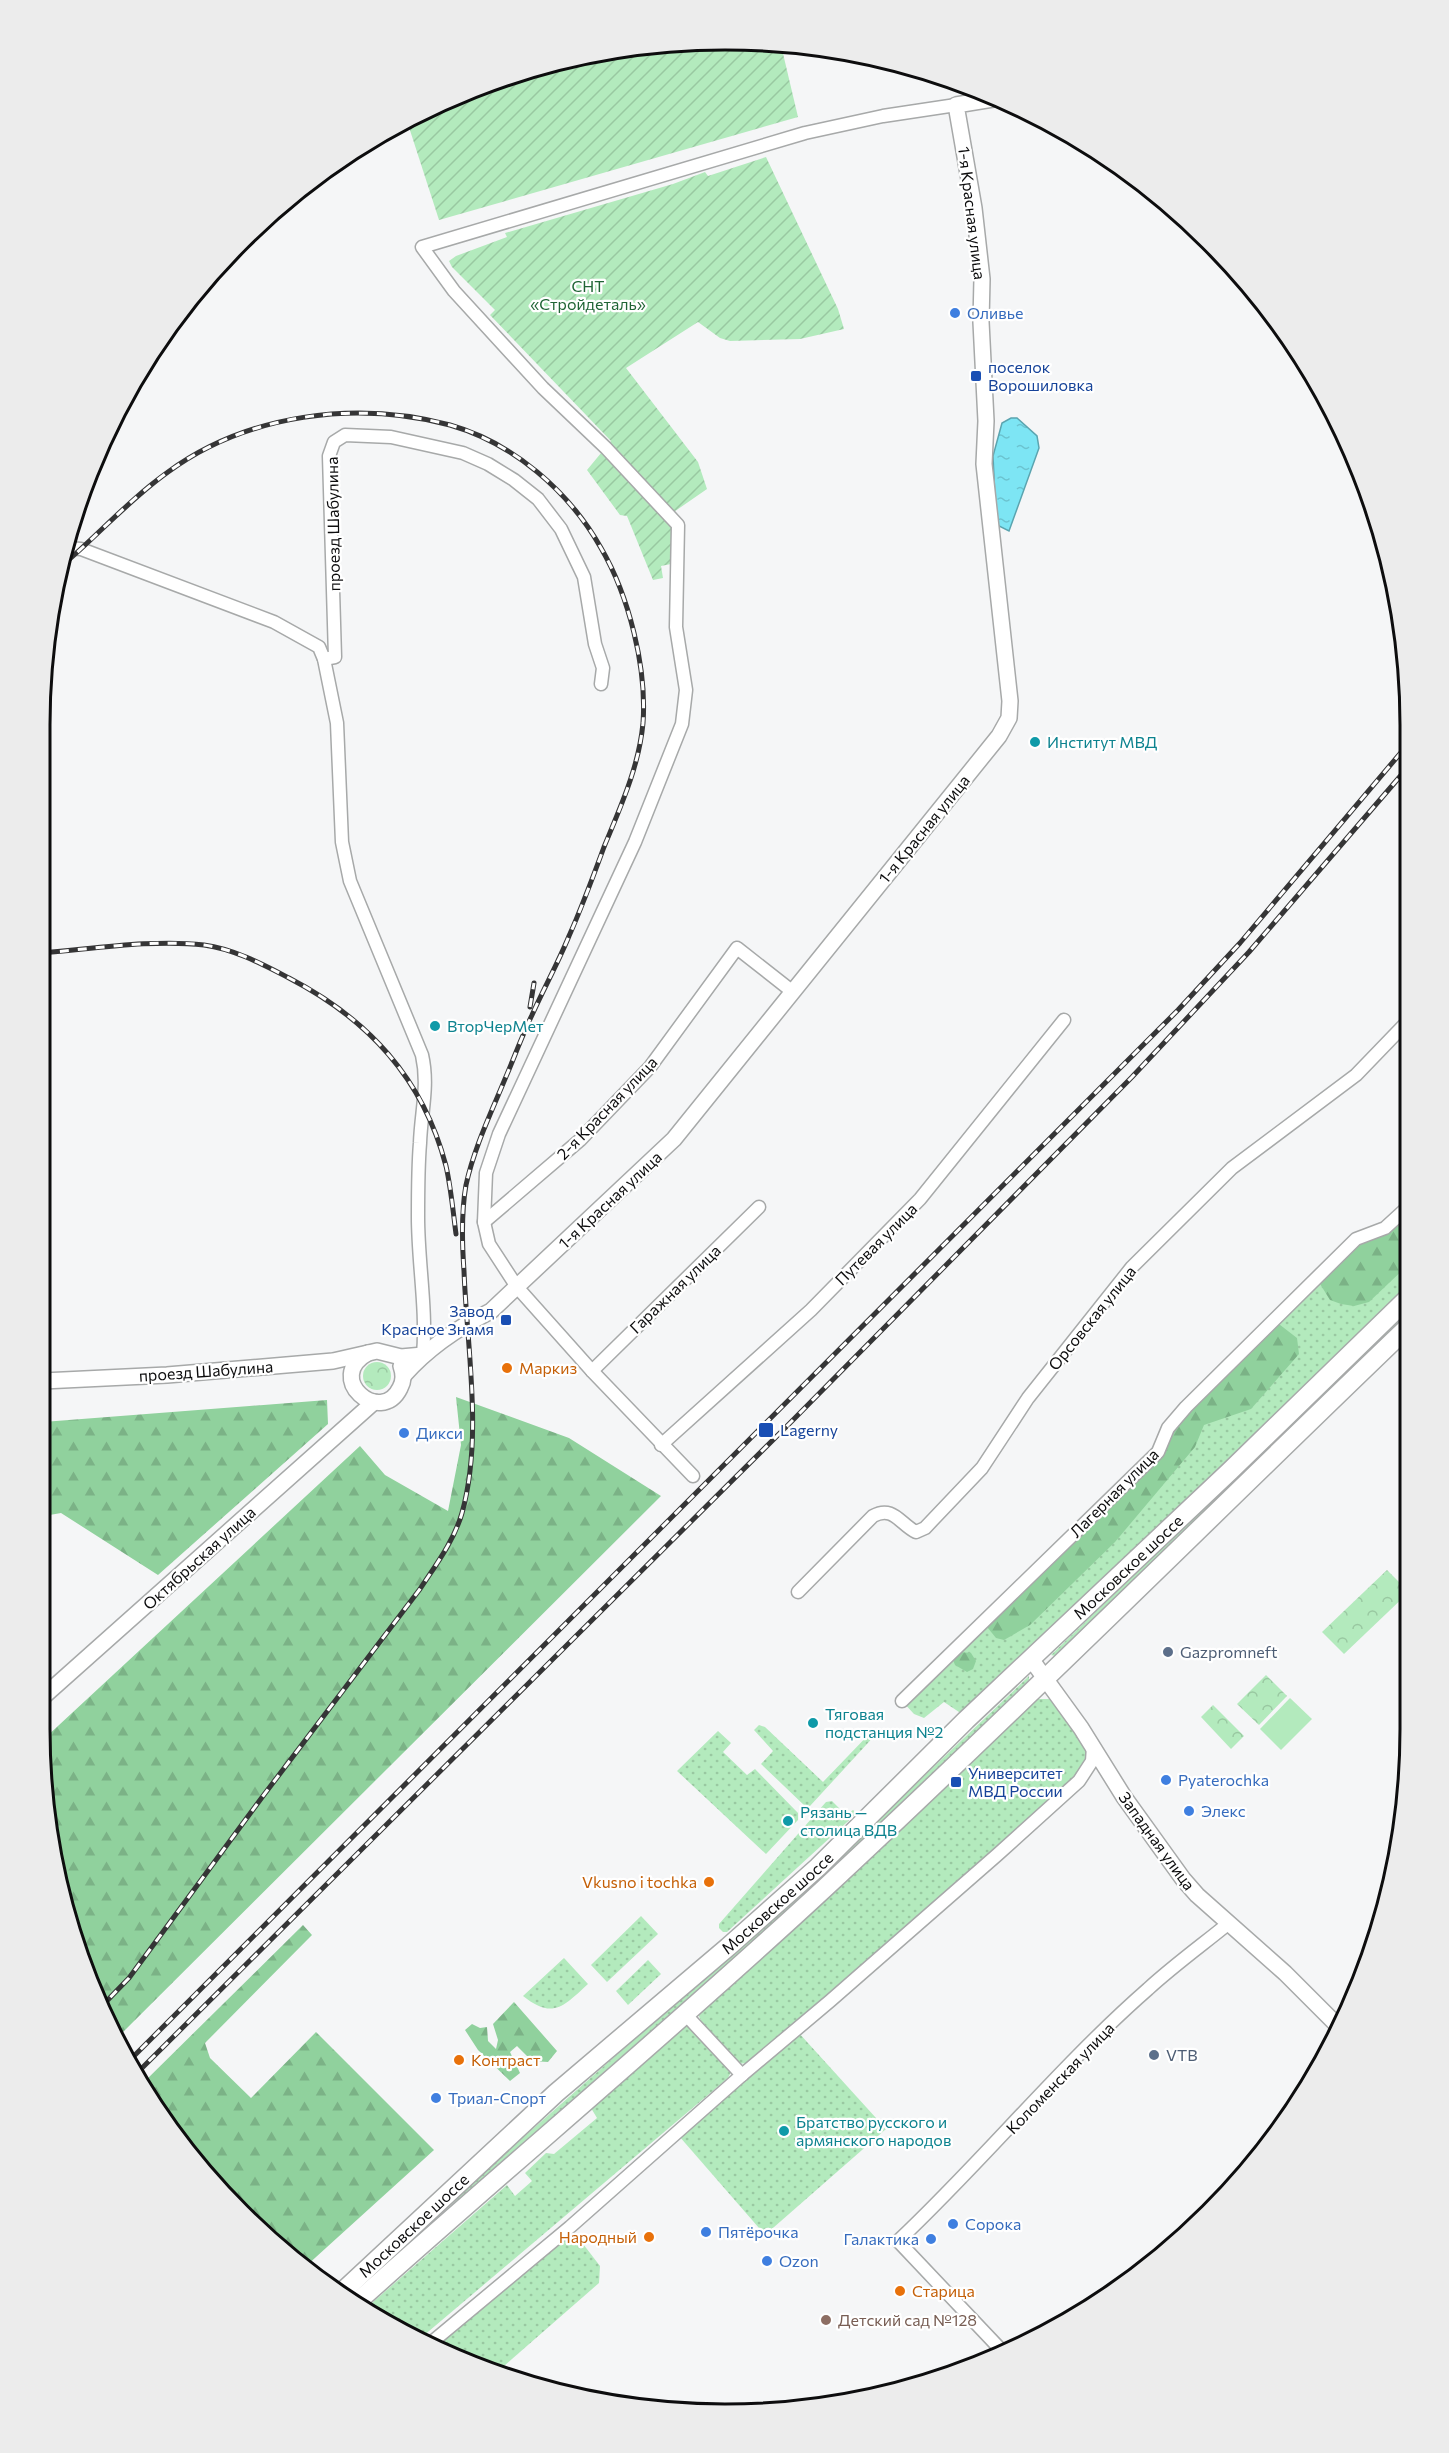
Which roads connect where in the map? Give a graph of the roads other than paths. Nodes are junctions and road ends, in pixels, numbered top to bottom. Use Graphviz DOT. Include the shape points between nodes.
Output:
graph roads {
  1 [pos="982,101"];
  2 [pos="956,105"];
  3 [pos="73,548"];
  4 [pos="324,659"];
  5 [pos="601,684"];
  6 [pos="793,992"];
  7 [pos="1064,1020"];
  8 [pos="1400,1028"];
  9 [pos="759,1207"];
  10 [pos="1400,1214"];
  11 [pos="484,1222"];
  12 [pos="517,1287"];
  13 [pos="1400,1305"];
  14 [pos="1400,1334"];
  15 [pos="368,1353"];
  16 [pos="423,1355"];
  17 [pos="392,1356"];
  18 [pos="333,1361"];
  19 [pos="592,1371"];
  20 [pos="352,1372"];
  21 [pos="404,1375"];
  22 [pos="50,1381"];
  23 [pos="359,1395"];
  24 [pos="374,1402"];
  25 [pos="354,1420"];
  26 [pos="661,1444"];
  27 [pos="693,1476"];
  28 [pos="798,1592"];
  29 [pos="1031,1659"];
  30 [pos="1045,1678"];
  31 [pos="50,1691"];
  32 [pos="902,1701"];
  33 [pos="1093,1747"];
  34 [pos="1229,1923"];
  35 [pos="686,2014"];
  36 [pos="1333,2021"];
  37 [pos="741,2075"];
  38 [pos="346,2288"];
  39 [pos="362,2298"];
  40 [pos="436,2339"];
  41 [pos="997,2346"];
  1 -- 2 [label="street"];
  2 -- 6 [label="street, 1-я Красная улица" via="982,279 984,464 1009,718 999,736"];
  2 -- 11 [label="street" via="883,116 780,142 422,248 454,291 543,388 678,525 676,627 686,690 682,724 635,842 499,1134 486,1173"];
  3 -- 4 [label="street" via="274,622 319,646"];
  4 -- 5 [label="street, проезд Шабулина" via="335,657 329,456 334,442 345,435 391,437 463,453 488,464 538,499 561,530 584,576 603,668"];
  4 -- 16 [label="street" via="338,723 342,842 350,881 426,1072 418,1218"];
  6 -- 11 [label="street, 2-я Красная улица" via="737,948 650,1067 580,1140"];
  6 -- 12 [label="street, 1-я Красная улица" via="674,1138"];
  7 -- 26 [label="street, Путевая улица" via="920,1199 811,1310"];
  8 -- 28 [label="street, Орсовская улица" via="1356,1075 1232,1168 1132,1267 1028,1398 982,1468 925,1528 916,1532 895,1514 873,1516"];
  9 -- 19 [label="street, Гаражная улица"];
  10 -- 32 [label="street, Лагерная улица" via="1385,1228 1356,1239 1186,1407 1168,1428 1158,1452"];
  11 -- 12 [label="street" via="489,1244"];
  12 -- 16 [label="street, 1-я Красная улица" via="491,1311 466,1323"];
  12 -- 19 [label="street"];
  13 -- 29 [label="main road, Московское шоссе"];
  14 -- 30 [label="main road, Московское шоссе"];
  15 -- 17 [label="street, проезд Шабулина" via="377,1351"];
  15 -- 18 [label="street, проезд Шабулина"];
  15 -- 20 [label="street"];
  16 -- 17 [label="street, проезд Шабулина"];
  16 -- 21 [label="street, 1-я Красная улица"];
  17 -- 21 [label="street"];
  18 -- 20 [label="street" via="340,1360"];
  18 -- 22 [label="street, проезд Шабулина"];
  19 -- 26 [label="street"];
  20 -- 23 [label="street"];
  21 -- 24 [label="street" via="397,1394"];
  23 -- 24 [label="street"];
  23 -- 25 [label="street"];
  24 -- 25 [label="street, Октябрьская улица"];
  25 -- 31 [label="street, Октябрьская улица"];
  26 -- 27 [label="street"];
  29 -- 30 [label="street, Западная улица"];
  29 -- 38 [label="main road, Московское шоссе" via="818,1867 531,2115"];
  30 -- 33 [label="street, Западная улица"];
  30 -- 35 [label="main road, Московское шоссе"];
  33 -- 34 [label="street, Западная улица" via="1183,1879"];
  33 -- 37 [label="street" via="1092,1761 1078,1781 965,1884"];
  34 -- 36 [label="street, Западная улица"];
  34 -- 41 [label="street, Коломенская улица" via="1148,1989 898,2241"];
  35 -- 37 [label="street"];
  35 -- 39 [label="main road, Московское шоссе"];
  37 -- 40 [label="street" via="570,2227"];
}
